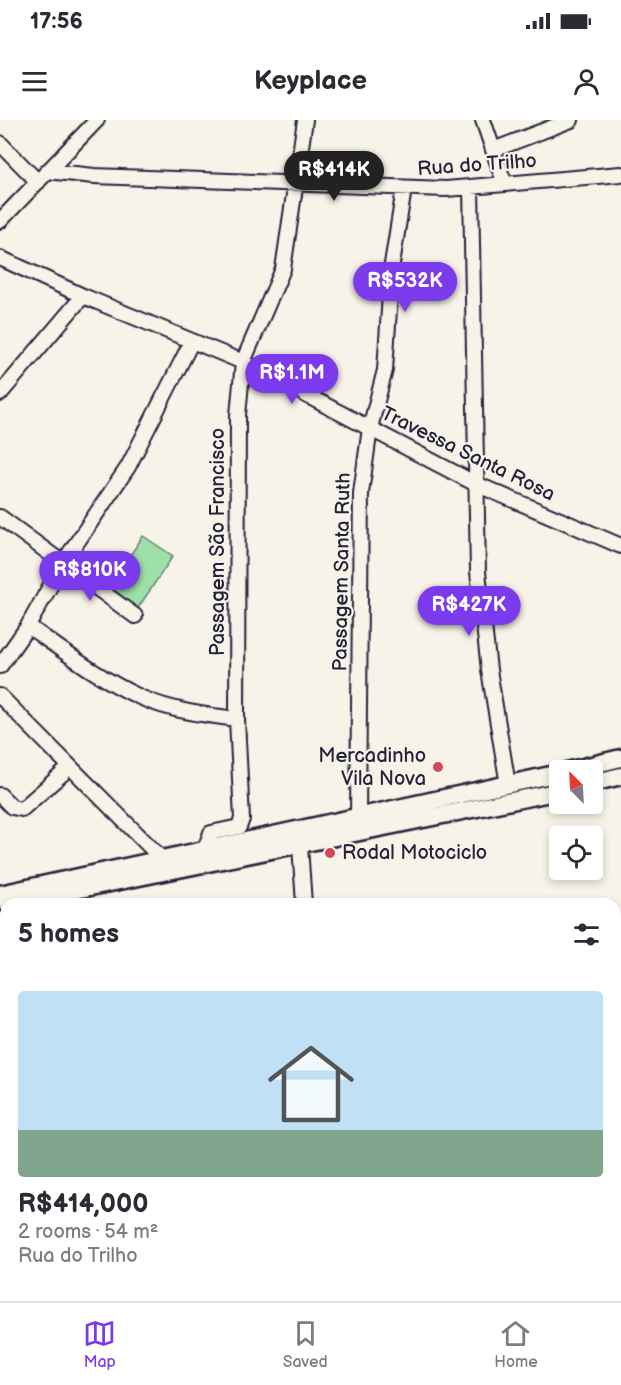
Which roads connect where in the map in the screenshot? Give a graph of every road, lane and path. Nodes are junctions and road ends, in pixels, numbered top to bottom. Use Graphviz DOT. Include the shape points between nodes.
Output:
graph roads {
  1 [pos="97,120"];
  2 [pos="305,120"];
  3 [pos="483,120"];
  4 [pos="571,120"];
  5 [pos="0,142"];
  6 [pos="494,150"];
  7 [pos="621,174"];
  8 [pos="43,176"];
  9 [pos="504,182"];
  10 [pos="294,184"];
  11 [pos="471,188"];
  12 [pos="404,189"];
  13 [pos="0,221"];
  14 [pos="0,258"];
  15 [pos="83,296"];
  16 [pos="192,341"];
  17 [pos="243,362"];
  18 [pos="0,394"];
  19 [pos="370,428"];
  20 [pos="476,484"];
  21 [pos="0,517"];
  22 [pos="621,546"];
  23 [pos="63,563"];
  24 [pos="135,616"];
  25 [pos="28,626"];
  26 [pos="0,666"];
  27 [pos="0,696"];
  28 [pos="237,719"];
  29 [pos="621,758"];
  30 [pos="603,762"];
  31 [pos="69,768"];
  32 [pos="549,776"];
  33 [pos="621,776"];
  34 [pos="603,780"];
  35 [pos="508,785"];
  36 [pos="549,793"];
  37 [pos="0,795"];
  38 [pos="358,815"];
  39 [pos="300,846"];
  40 [pos="205,849"];
  41 [pos="162,858"];
  42 [pos="0,894"];
  43 [pos="42,898"];
  44 [pos="304,898"];
  1 -- 8 [label="street"];
  2 -- 10 [label="street, Passagem São Francisco"];
  3 -- 6 [label="street"];
  4 -- 6 [label="street"];
  5 -- 8 [label="street"];
  6 -- 9 [label="street"];
  7 -- 9 [label="street, Rua do Trilho"];
  8 -- 10 [label="street, Rua do Trilho"];
  8 -- 13 [label="street"];
  9 -- 11 [label="street, Rua do Trilho"];
  10 -- 12 [label="street, Rua do Trilho"];
  10 -- 17 [label="street, Passagem São Francisco" via="283,269"];
  11 -- 12 [label="street, Rua do Trilho"];
  11 -- 20 [label="street"];
  12 -- 19 [label="street, Passagem Santa Ruth" via="392,264 385,370"];
  14 -- 15 [label="street, Travessa Santa Rosa"];
  15 -- 16 [label="street, Travessa Santa Rosa"];
  15 -- 18 [label="street"];
  16 -- 17 [label="street, Travessa Santa Rosa"];
  16 -- 23 [label="street" via="128,467"];
  17 -- 19 [label="street, Travessa Santa Rosa"];
  17 -- 28 [label="street, Passagem São Francisco" via="237,434"];
  19 -- 20 [label="street, Travessa Santa Rosa"];
  19 -- 38 [label="street, Passagem Santa Ruth" via="359,525"];
  20 -- 22 [label="street, Travessa Santa Rosa"];
  20 -- 35 [label="street" via="483,620"];
  21 -- 23 [label="street"];
  23 -- 24 [label="street"];
  23 -- 25 [label="street"];
  25 -- 26 [label="street"];
  25 -- 28 [label="street" via="107,680 143,698 184,711"];
  27 -- 31 [label="street"];
  28 -- 40 [label="street, Passagem São Francisco" via="241,824 211,833"];
  29 -- 30 [label="main road"];
  31 -- 37 [label="street" via="22,809 15,809"];
  31 -- 41 [label="street"];
  32 -- 35 [label="main road"];
  33 -- 34 [label="main road"];
  35 -- 38 [label="main road"];
  36 -- 39 [label="main road"];
  38 -- 40 [label="main road"];
  39 -- 43 [label="main road"];
  39 -- 44 [label="street"];
  40 -- 41 [label="main road"];
  41 -- 42 [label="main road"];
}
